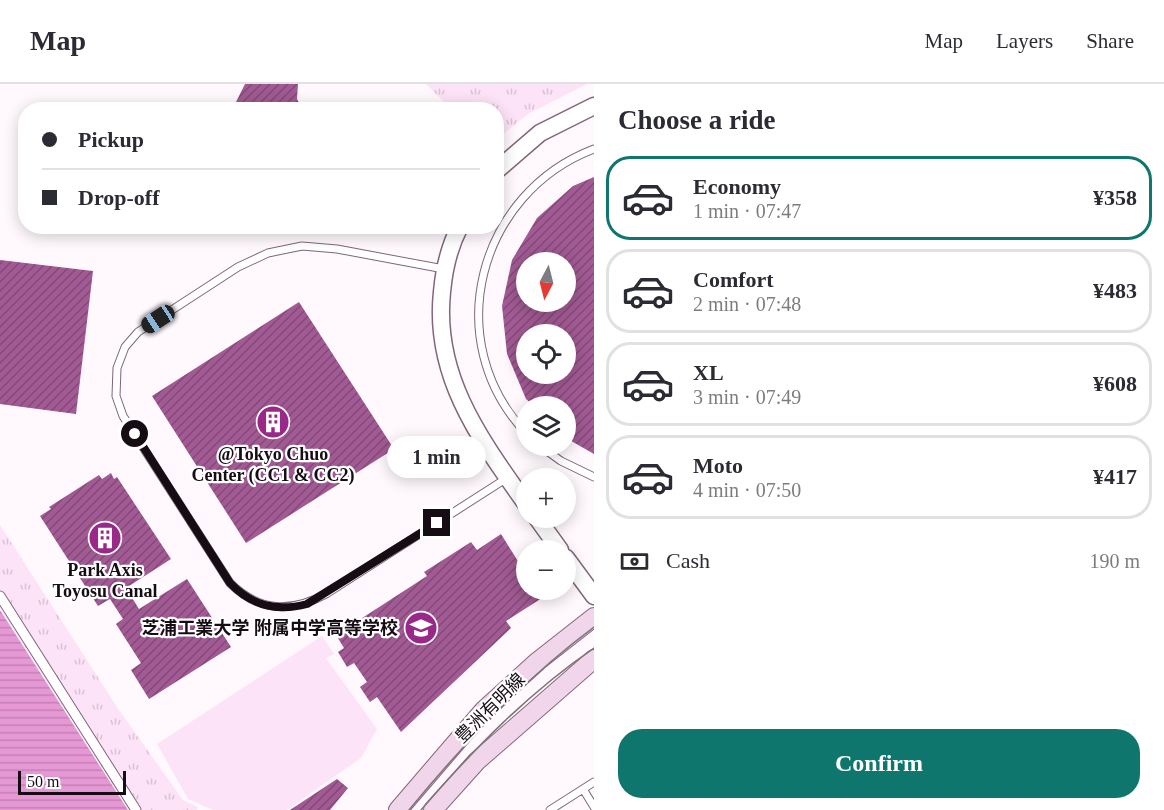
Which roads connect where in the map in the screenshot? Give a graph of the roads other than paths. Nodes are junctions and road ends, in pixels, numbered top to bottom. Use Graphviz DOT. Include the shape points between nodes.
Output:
graph roads {
  1 [pos="594,106"];
  2 [pos="594,148"];
  3 [pos="504,164"];
  4 [pos="504,224"];
  5 [pos="457,234"];
  6 [pos="498,234"];
  7 [pos="444,269"];
  8 [pos="516,419"];
  9 [pos="554,456"];
  10 [pos="594,477"];
  11 [pos="508,478"];
  12 [pos="516,490"];
  13 [pos="576,572"];
  14 [pos="0,596"];
  15 [pos="594,596"];
  16 [pos="594,617"];
  17 [pos="594,659"];
  18 [pos="594,782"];
  19 [pos="583,789"];
  20 [pos="594,807"];
  21 [pos="136,810"];
  22 [pos="398,810"];
  23 [pos="433,810"];
  24 [pos="550,810"];
  1 -- 3 [label="street" via="540,133"];
  2 -- 4 [label="lane" via="552,171 521,198"];
  5 -- 7 [label="street"];
  6 -- 8 [label="lane" via="484,272 479,316 484,356 502,399"];
  7 -- 11 [label="street" via="440,315 447,366 456,394"];
  7 -- 11 [label="lane" via="337,249 302,246 268,253 238,267 138,332 119,358 116,396 123,416 230,583 250,600 272,607 296,607 317,599"];
  9 -- 10 [label="lane"];
  11 -- 12 [label="street"];
  13 -- 15 [label="street"];
  14 -- 21 [label="street"];
  16 -- 22 [label="main road, 豊洲有明線" via="483,711"];
  17 -- 23 [label="main road, 豊洲有明線" via="477,761"];
  18 -- 19 [label="lane"];
  19 -- 20 [label="lane"];
  19 -- 24 [label="lane"];
}
